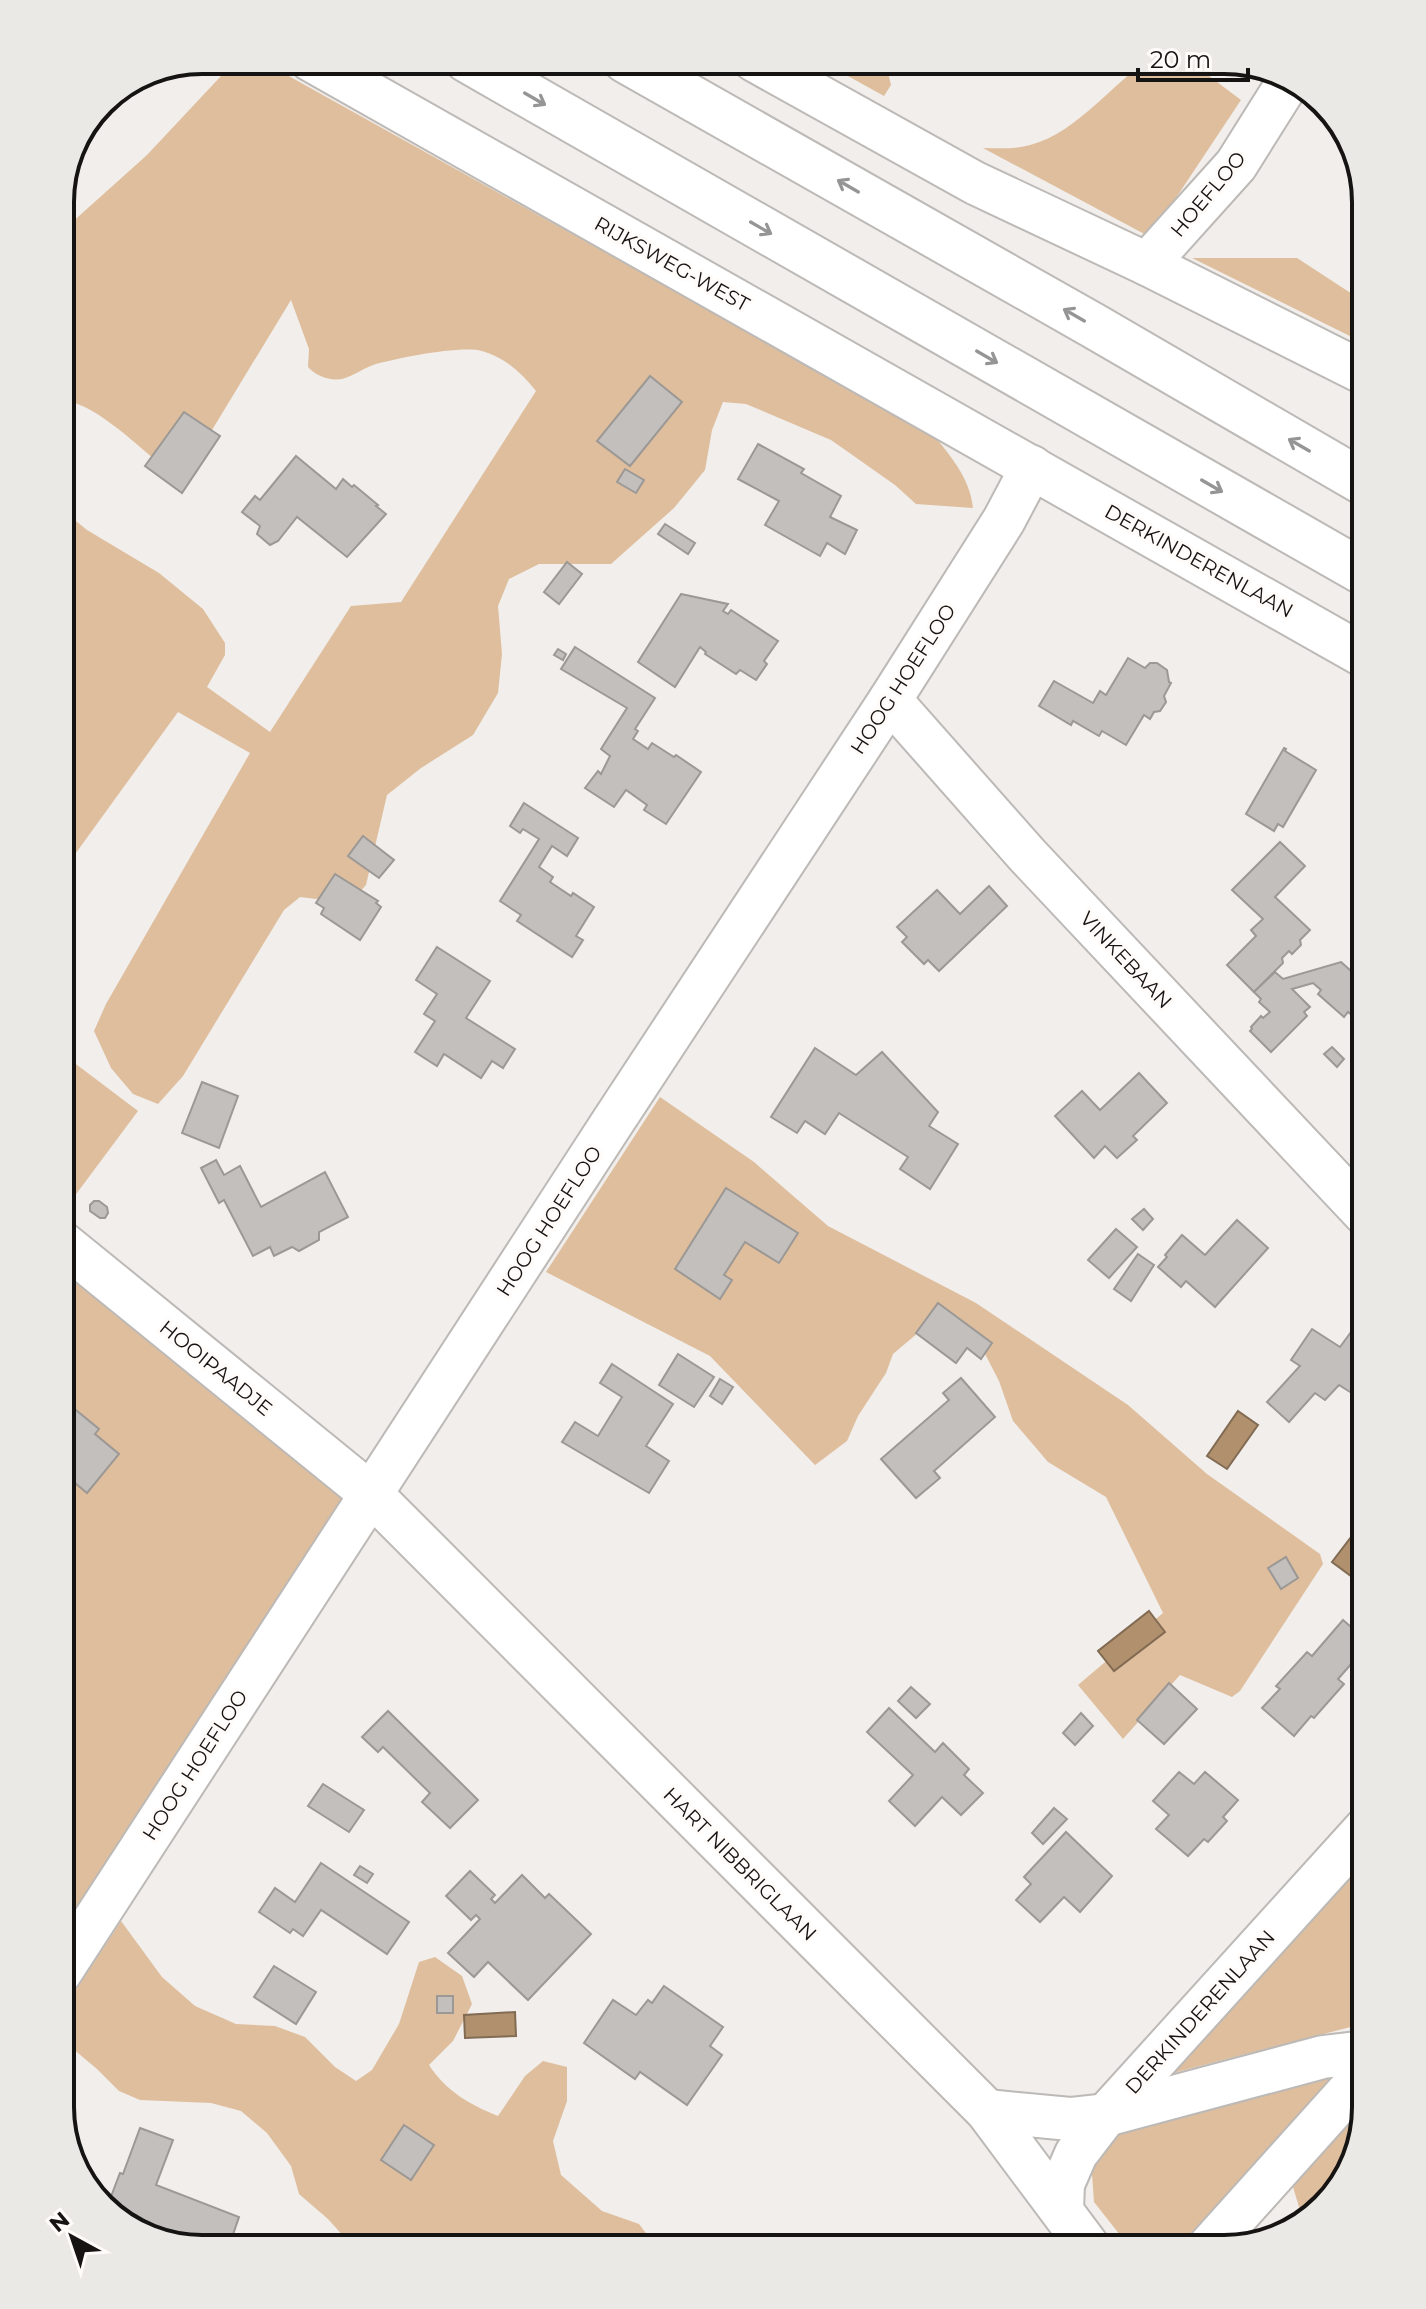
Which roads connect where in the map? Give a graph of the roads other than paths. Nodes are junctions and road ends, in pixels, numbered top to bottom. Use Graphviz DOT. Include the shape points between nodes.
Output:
graph roads {
  1 [pos="336,74"];
  2 [pos="491,74"];
  3 [pos="650,74"];
  4 [pos="779,74"];
  5 [pos="1284,89"];
  6 [pos="1147,264"];
  7 [pos="1352,367"];
  8 [pos="1032,467"];
  9 [pos="1352,476"];
  10 [pos="1352,566"];
  11 [pos="1352,649"];
  12 [pos="890,700"];
  13 [pos="1352,1200"];
  14 [pos="74,1252"];
  15 [pos="371,1494"];
  16 [pos="1352,1843"];
  17 [pos="74,1951"];
  18 [pos="1352,2054"];
  19 [pos="1352,2088"];
  20 [pos="987,2111"];
  21 [pos="1106,2115"];
  22 [pos="1062,2210"];
  23 [pos="1080,2235"];
  24 [pos="1220,2235"];
  1 -- 8 [label="street, RIJKSWEG-WEST"];
  2 -- 10 [label="highway, one-way"];
  9 -- 3 [label="highway, one-way"];
  4 -- 6 [label="street" via="975,183"];
  5 -- 6 [label="street, HOEFLOO" via="1236,165"];
  6 -- 7 [label="street"];
  8 -- 11 [label="street, DERKINDERENLAAN"];
  8 -- 12 [label="street, HOOG HOEFLOO"];
  12 -- 13 [label="street, VINKEBAAN" via="1028,856"];
  12 -- 15 [label="street, HOOG HOEFLOO"];
  14 -- 15 [label="street, HOOIPAADJE"];
  15 -- 17 [label="street, HOOG HOEFLOO"];
  15 -- 20 [label="street, HART NIBBRIGLAAN"];
  16 -- 21 [label="street, DERKINDERENLAAN"];
  18 -- 21 [label="street"];
  19 -- 24 [label="street"];
  20 -- 21 [label="street" via="1070,2119"];
  20 -- 22 [label="street, HART NIBBRIGLAAN"];
  21 -- 22 [label="street, DERKINDERENLAAN" via="1076,2154 1063,2184"];
  22 -- 23 [label="street, HART NIBBRIGLAAN"];
}
